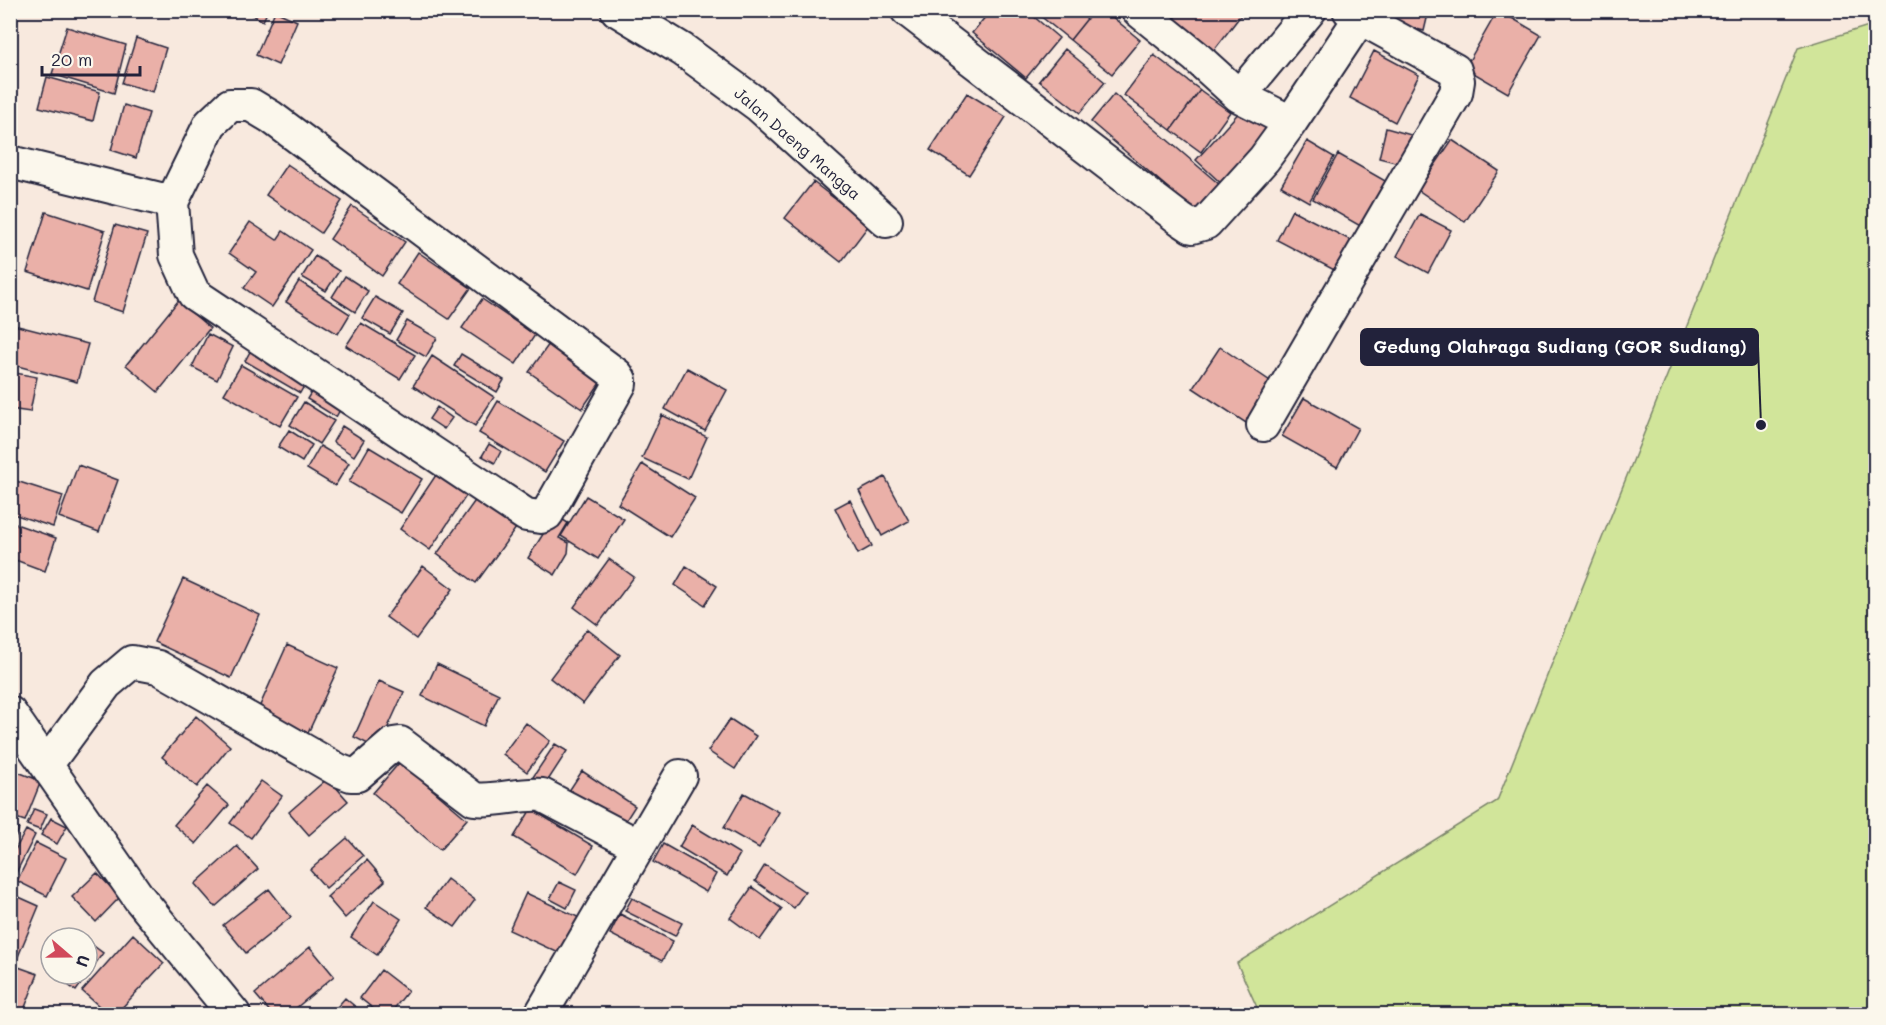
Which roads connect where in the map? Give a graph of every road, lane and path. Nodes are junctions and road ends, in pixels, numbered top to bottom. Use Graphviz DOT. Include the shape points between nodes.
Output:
graph roads {
  1 [pos="617,10"];
  2 [pos="907,10"];
  3 [pos="1138,10"];
  4 [pos="1310,10"];
  5 [pos="1354,14"];
  6 [pos="1239,96"];
  7 [pos="1291,122"];
  8 [pos="10,162"];
  9 [pos="172,202"];
  10 [pos="886,221"];
  11 [pos="1263,425"];
  12 [pos="10,713"];
  13 [pos="47,764"];
  14 [pos="680,776"];
  15 [pos="639,846"];
  16 [pos="234,1014"];
  17 [pos="541,1014"];
  1 -- 10 [label="street, Jalan Daeng Mangga" via="683,50 758,105"];
  2 -- 7 [label="street" via="1192,227 1206,223"];
  3 -- 6 [label="street"];
  4 -- 6 [label="street"];
  5 -- 7 [label="street"];
  5 -- 11 [label="street" via="1455,70 1456,93"];
  6 -- 7 [label="street"];
  8 -- 9 [label="street"];
  9 -- 9 [label="street" via="176,255 194,294 526,515 547,514 620,384 617,375 251,105 230,105 210,124"];
  12 -- 13 [label="street"];
  13 -- 15 [label="street" via="106,684 132,662 158,667 351,775 357,775 393,744 400,743 474,799 542,795"];
  13 -- 16 [label="street" via="139,898"];
  14 -- 15 [label="street"];
  15 -- 17 [label="street"];
}
